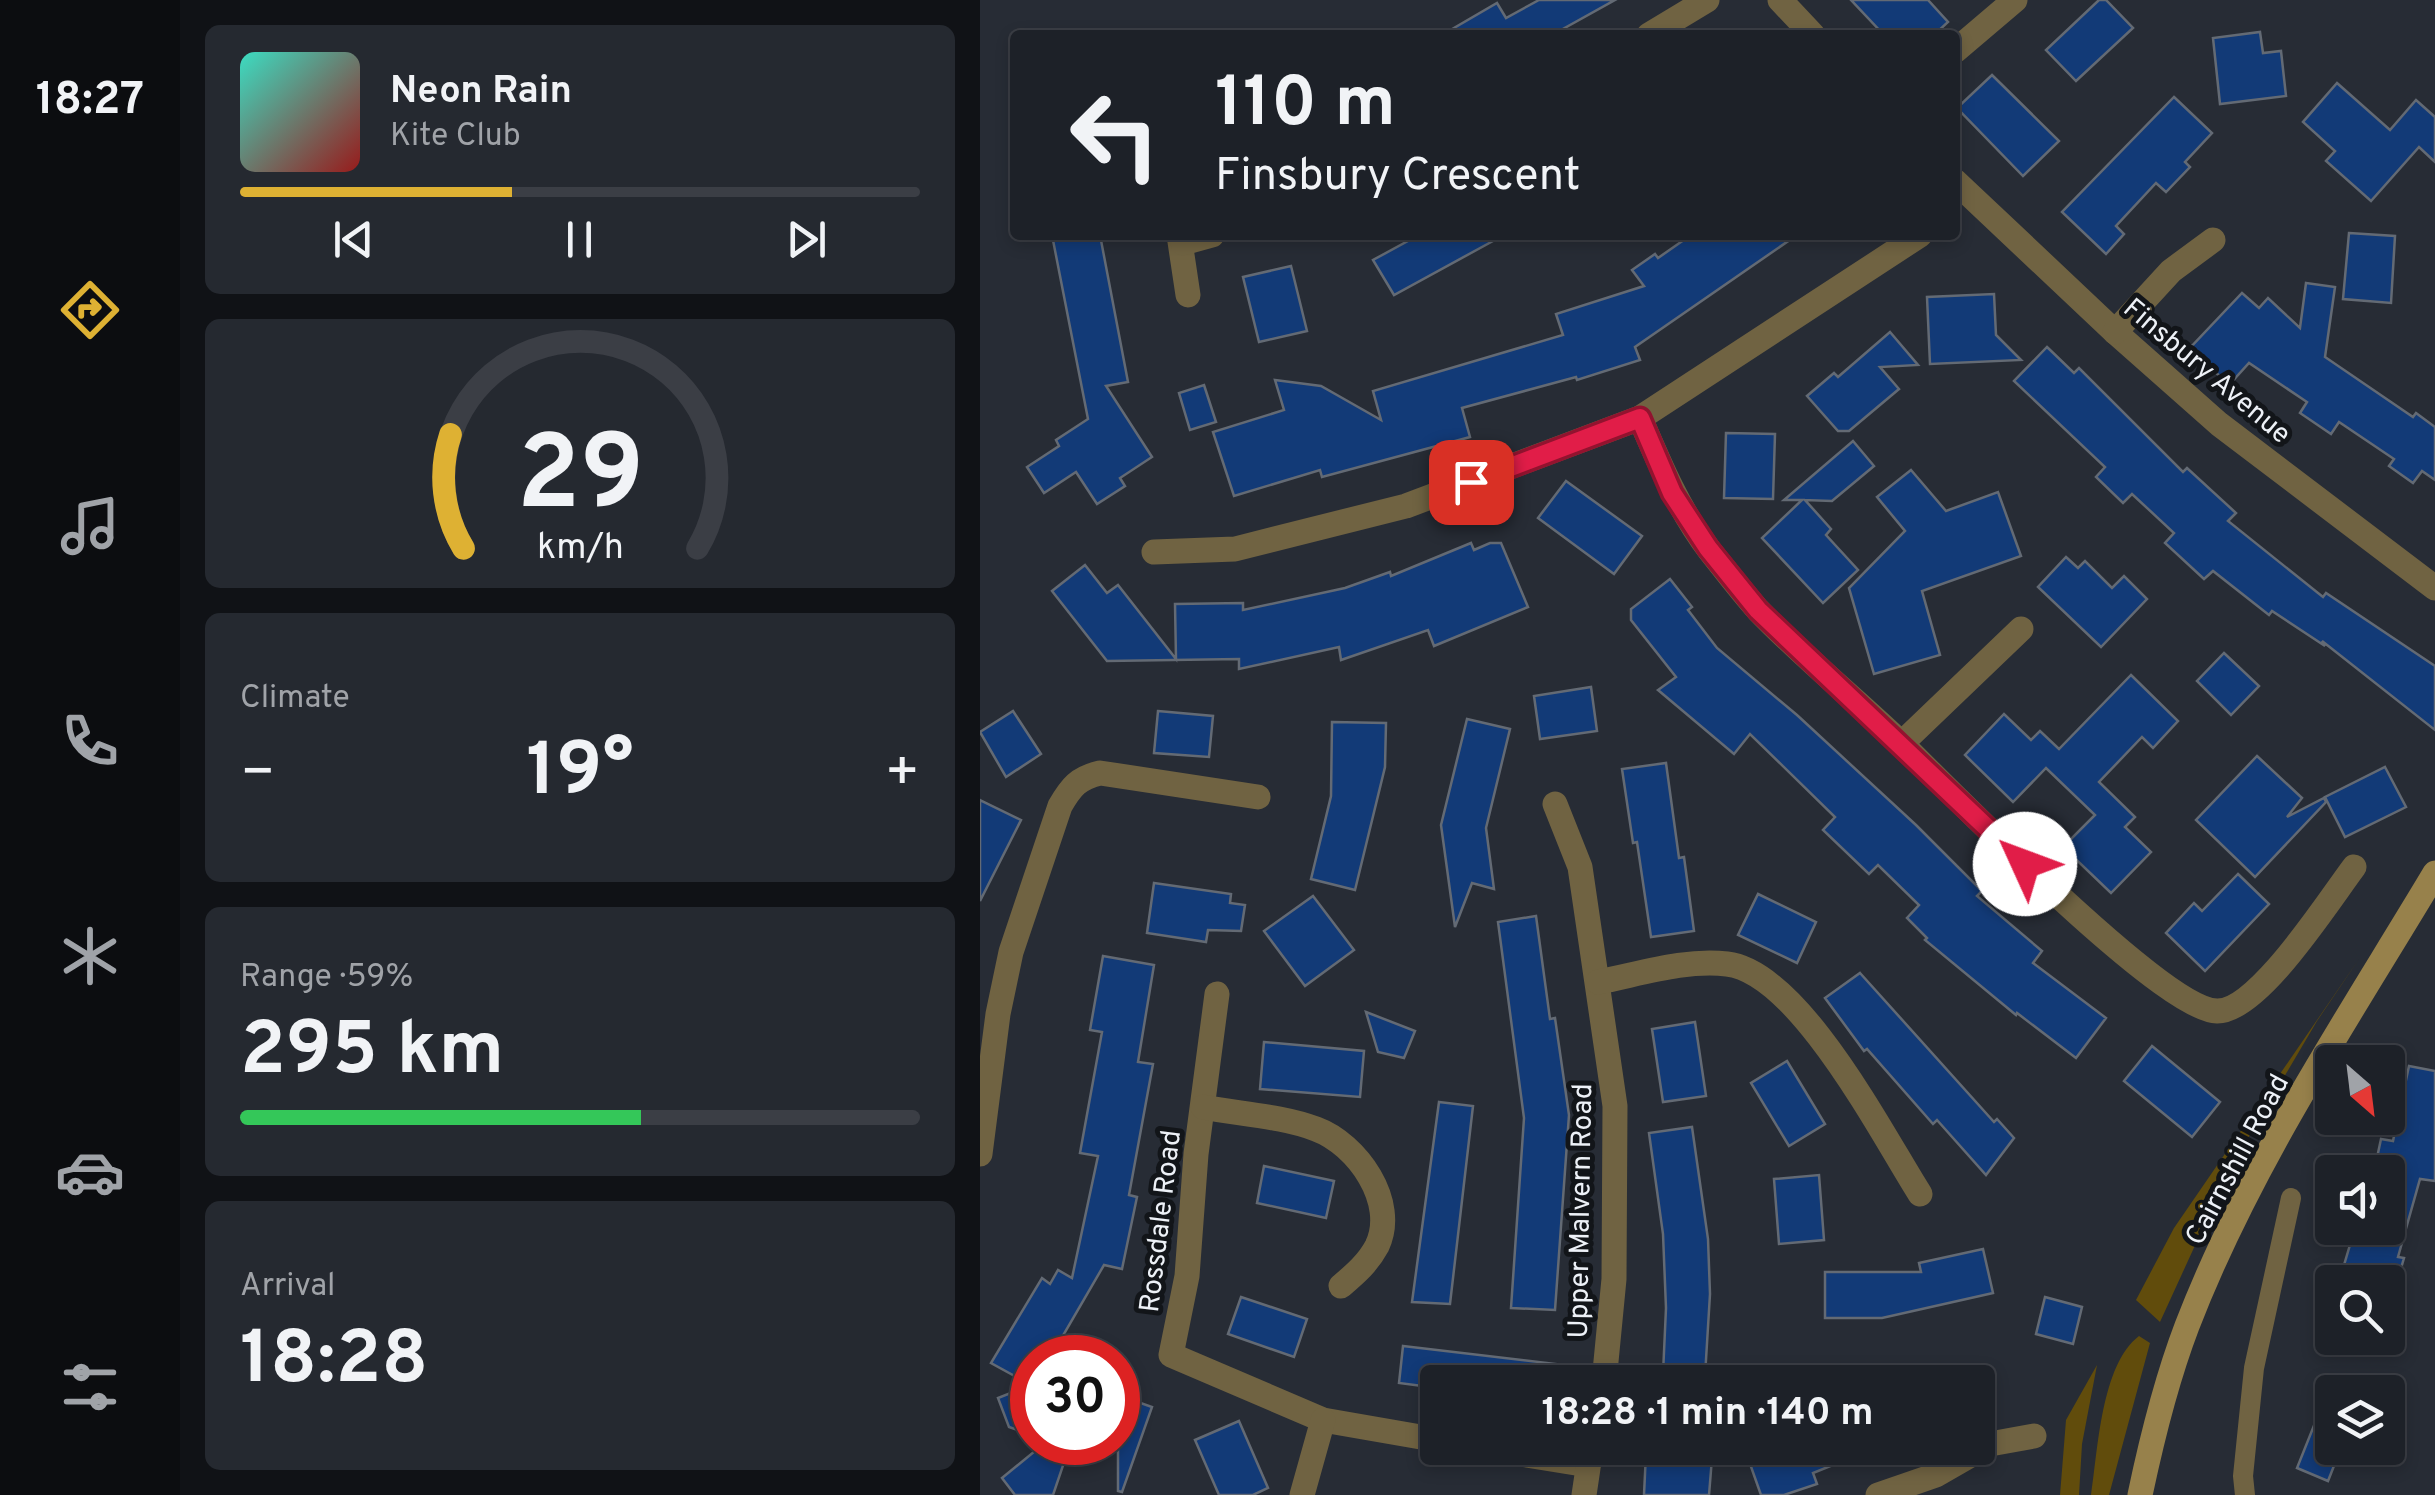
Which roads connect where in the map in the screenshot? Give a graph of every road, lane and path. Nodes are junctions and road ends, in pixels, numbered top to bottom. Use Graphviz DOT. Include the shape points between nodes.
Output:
graph roads {
  1 [pos="1707,0"];
  2 [pos="1780,0"];
  3 [pos="2015,0"];
  4 [pos="1657,30"];
  5 [pos="1808,30"];
  6 [pos="1960,47"];
  7 [pos="1965,207"];
  8 [pos="1181,240"];
  9 [pos="1912,240"];
  10 [pos="2213,240"];
  11 [pos="1188,295"];
  12 [pos="2115,332"];
  13 [pos="1640,418"];
  14 [pos="1154,552"];
  15 [pos="2435,588"];
  16 [pos="2021,628"];
  17 [pos="1901,744"];
  18 [pos="1258,797"];
  19 [pos="1555,804"];
  20 [pos="2354,866"];
  21 [pos="2435,872"];
  22 [pos="1598,982"];
  23 [pos="1218,994"];
  24 [pos="1203,1107"];
  25 [pos="980,1154"];
  26 [pos="1920,1194"];
  27 [pos="2291,1198"];
  28 [pos="1341,1286"];
  29 [pos="1606,1365"];
  30 [pos="1323,1420"];
  31 [pos="2034,1436"];
  32 [pos="1420,1437"];
  33 [pos="1589,1465"];
  34 [pos="1302,1495"];
  35 [pos="1584,1495"];
  36 [pos="1878,1495"];
  37 [pos="2140,1495"];
  38 [pos="2245,1495"];
  1 -- 4 [label="street"];
  2 -- 5 [label="street"];
  3 -- 6 [label="street"];
  7 -- 12 [label="street, Finsbury Avenue"];
  8 -- 11 [label="street"];
  9 -- 13 [label="street"];
  10 -- 12 [label="street" via="2171,271"];
  12 -- 15 [label="street, Finsbury Avenue" via="2219,424"];
  13 -- 14 [label="street" via="1406,506 1235,549"];
  13 -- 17 [label="street" via="1672,493 1708,548 1758,610"];
  16 -- 17 [label="street"];
  17 -- 20 [label="street" via="2105,937 2194,1005 2216,1011 2252,997"];
  18 -- 25 [label="street" via="1100,772 1071,786 1010,952"];
  19 -- 22 [label="street, Upper Malvern Road" via="1580,867"];
  21 -- 37 [label="street, Cairnshill Road" via="2244,1200 2187,1326"];
  22 -- 26 [label="street" via="1732,964 1772,985 1815,1028"];
  22 -- 29 [label="street, Upper Malvern Road" via="1615,1106 1614,1279"];
  23 -- 24 [label="street, Rossdale Road"];
  24 -- 28 [label="street" via="1314,1128 1340,1140 1361,1162 1382,1214 1378,1243"];
  24 -- 30 [label="street, Rossdale Road" via="1187,1276 1171,1355"];
  27 -- 38 [label="lane" via="2254,1368"];
  30 -- 32 [label="street, Rossdale Road"];
  30 -- 34 [label="street"];
  31 -- 36 [label="street" via="1990,1444 1936,1475"];
  33 -- 35 [label="street"];
}
